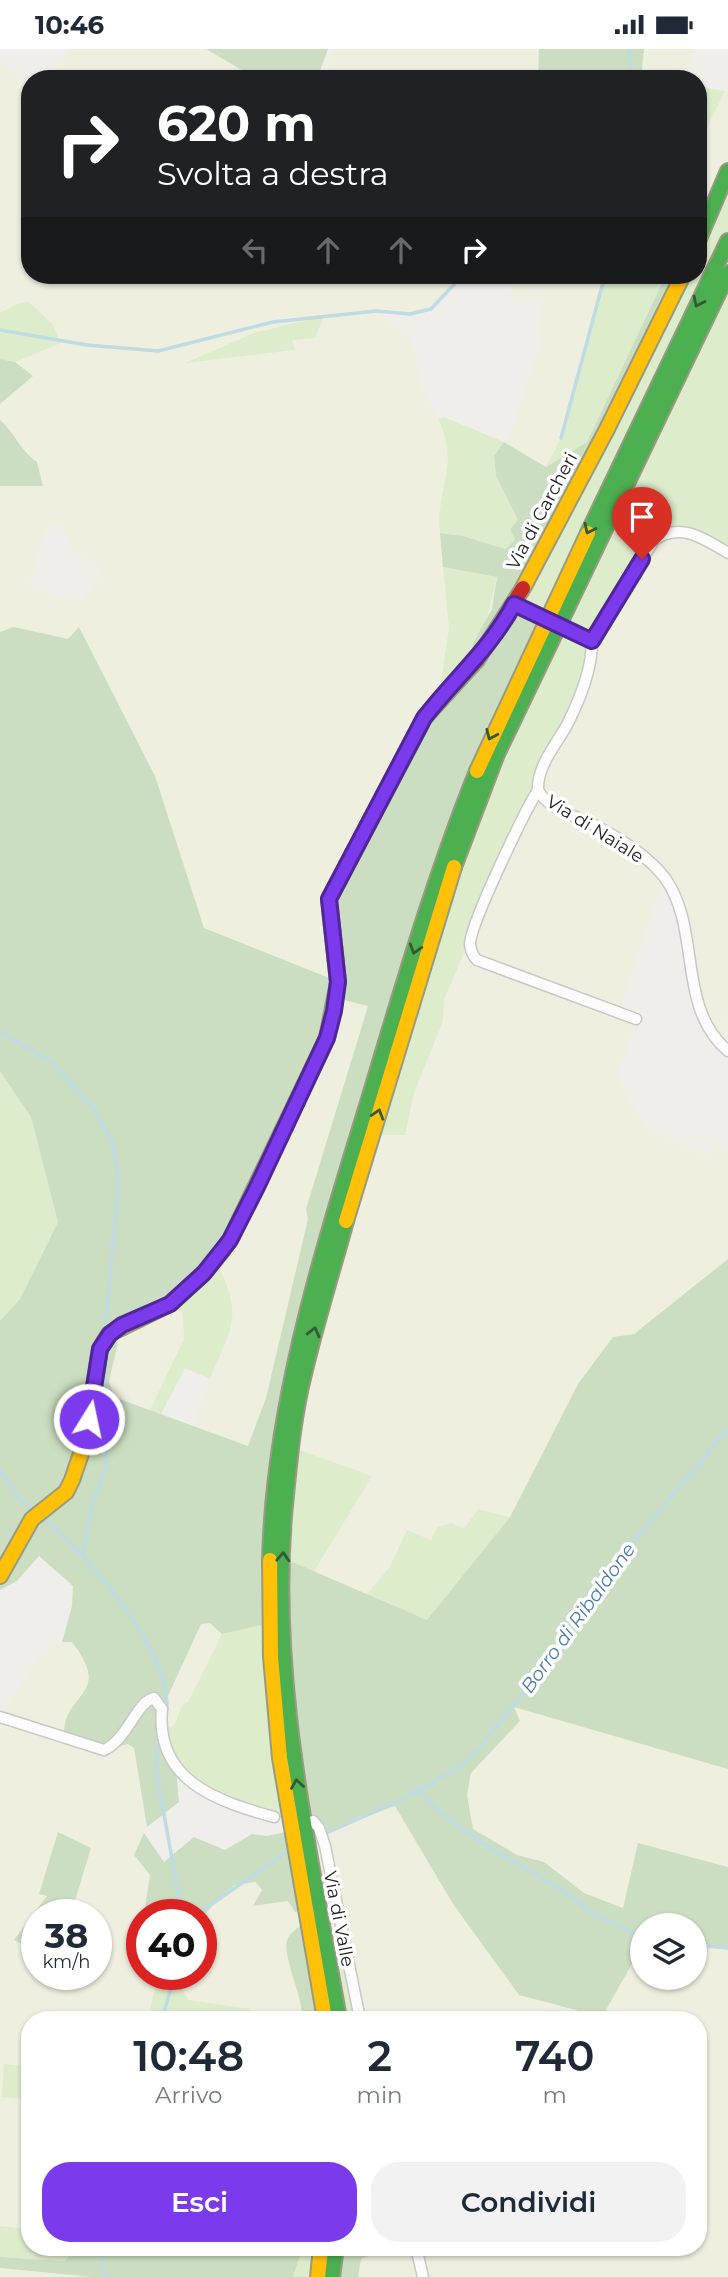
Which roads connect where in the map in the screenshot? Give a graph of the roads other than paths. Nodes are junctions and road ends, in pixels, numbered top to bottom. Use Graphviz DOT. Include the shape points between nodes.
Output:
graph roads {
  1 [pos="728,171"];
  2 [pos="707,220"];
  3 [pos="728,241"];
  4 [pos="728,273"];
  5 [pos="679,284"];
  6 [pos="728,553"];
  7 [pos="518,606"];
  8 [pos="588,640"];
  9 [pos="538,790"];
  10 [pos="636,1019"];
  11 [pos="728,1051"];
  12 [pos="0,1576"];
  13 [pos="0,1717"];
  14 [pos="274,1817"];
  15 [pos="313,1821"];
  16 [pos="324,2011"];
  17 [pos="339,2011"];
  18 [pos="358,2011"];
  19 [pos="320,2256"];
  20 [pos="335,2256"];
  21 [pos="418,2256"];
  22 [pos="318,2277"];
  23 [pos="332,2277"];
  24 [pos="423,2277"];
  1 -- 2 [label="main road"];
  3 -- 16 [label="main road, one-way" via="471,781 432,893 303,1320 282,1416 271,1509 270,1650 285,1797"];
  17 -- 4 [label="main road, one-way" via="291,1747 283,1646 286,1496 303,1376 457,857 497,754"];
  5 -- 7 [label="main road, Via di Carcheri"];
  6 -- 8 [label="street" via="698,535 680,530 665,533 654,540"];
  7 -- 8 [label="street, bridge"];
  7 -- 12 [label="main road, Via di Carcheri" via="424,718 377,813 336,881 329,899 338,982 327,1038 230,1240 204,1273 170,1304 110,1334 100,1349 85,1442 72,1481 66,1492 32,1519"];
  8 -- 9 [label="street, Via di Naiale" via="592,661 578,701 542,768"];
  9 -- 10 [label="street" via="478,923 470,943 472,954 477,960"];
  9 -- 11 [label="street, Via di Naiale" via="550,803 643,856 664,877 679,904 704,1023"];
  13 -- 14 [label="street" via="104,1750 126,1732 144,1702 154,1698 162,1709 164,1748 188,1781 243,1808"];
  15 -- 18 [label="street, Via di Valle" via="321,1835"];
  19 -- 22 [label="main road"];
  20 -- 23 [label="main road"];
  21 -- 24 [label="street"];
}
